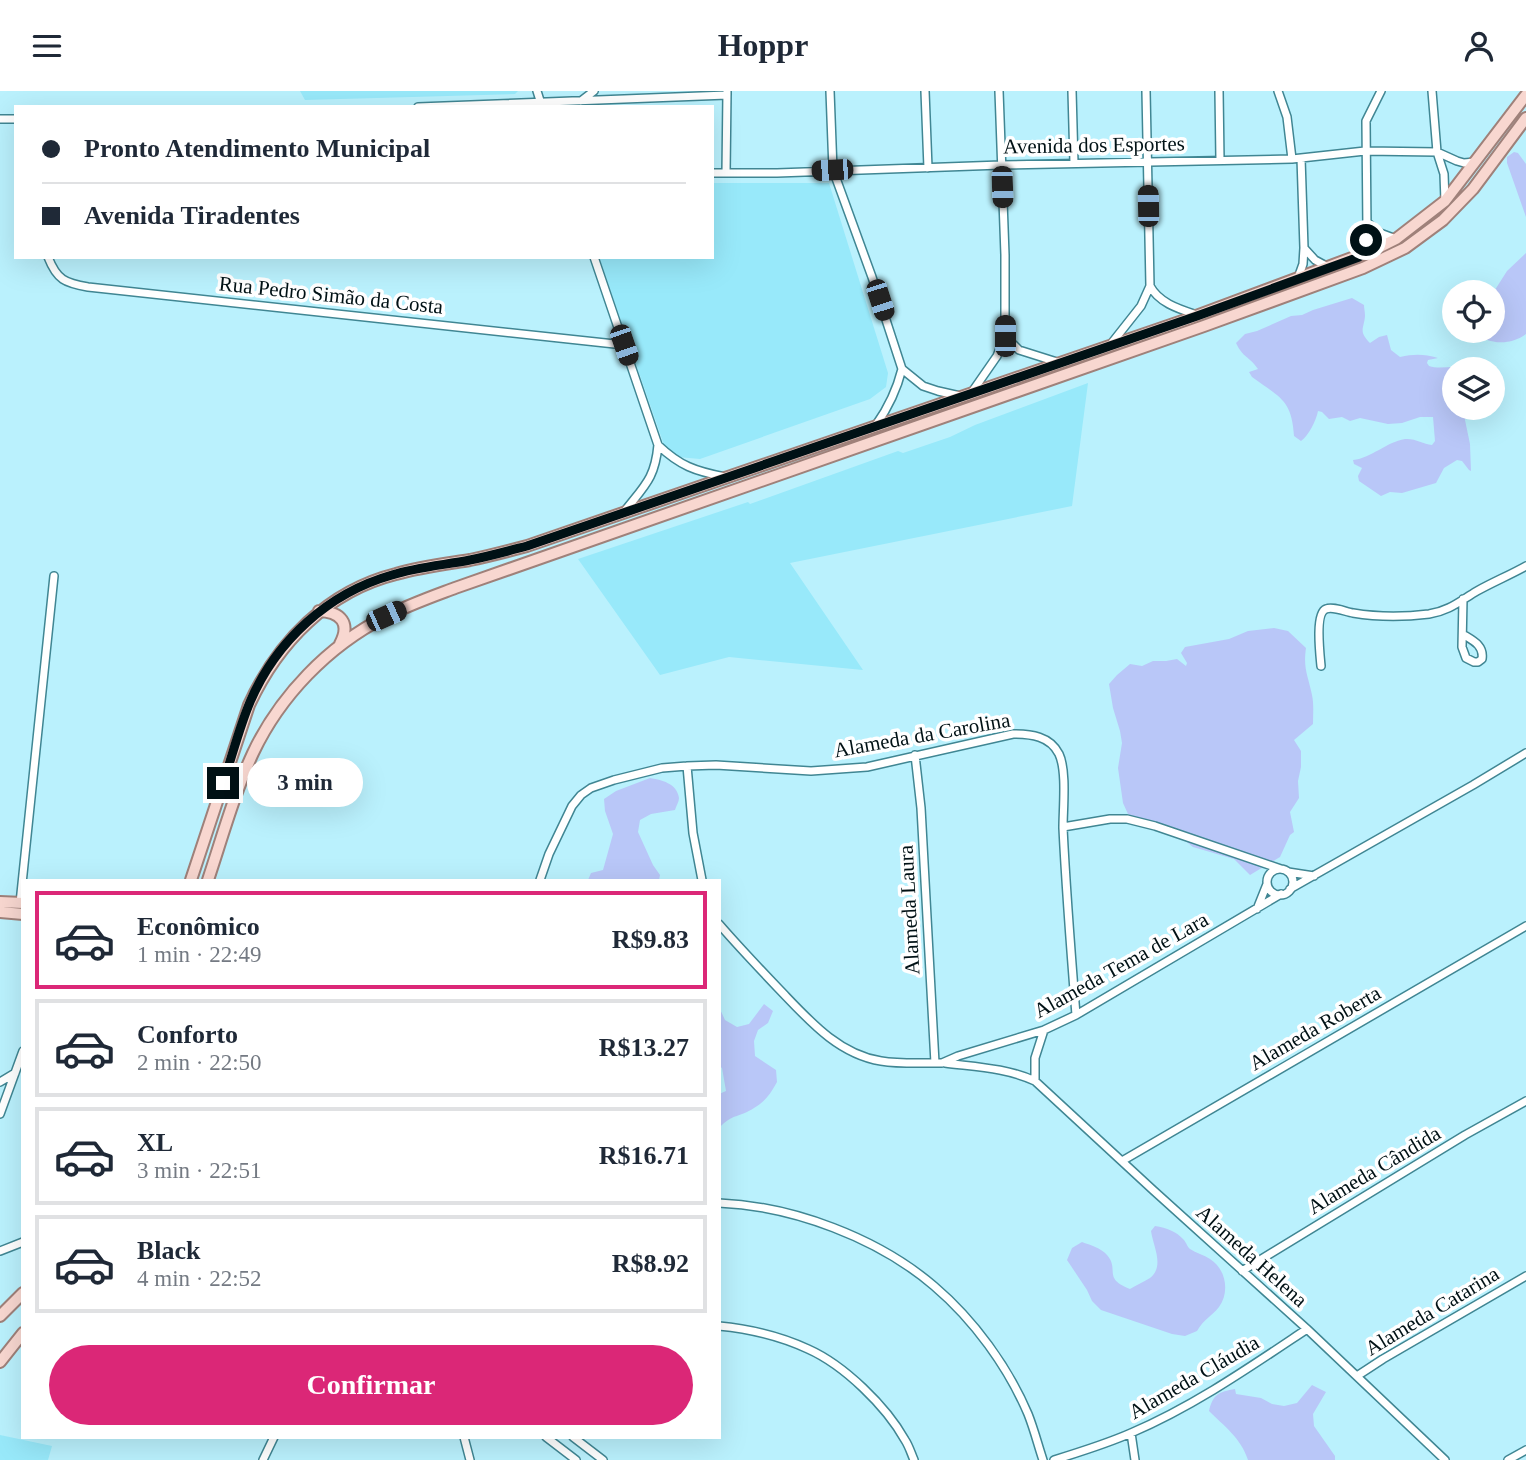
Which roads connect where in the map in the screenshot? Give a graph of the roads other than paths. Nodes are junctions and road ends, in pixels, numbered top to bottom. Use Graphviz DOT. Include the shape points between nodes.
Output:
graph roads {
  1 [pos="537,91"];
  2 [pos="594,91"];
  3 [pos="830,91"];
  4 [pos="925,91"];
  5 [pos="999,91"];
  6 [pos="1072,91"];
  7 [pos="1146,91"];
  8 [pos="1219,91"];
  9 [pos="1278,91"];
  10 [pos="1381,91"];
  11 [pos="1432,91"];
  12 [pos="727,93"];
  13 [pos="660,95"];
  14 [pos="1526,95"];
  15 [pos="580,101"];
  16 [pos="542,105"];
  17 [pos="1526,118"];
  18 [pos="1366,152"];
  19 [pos="1437,152"];
  20 [pos="1301,158"];
  21 [pos="1292,159"];
  22 [pos="1220,160"];
  23 [pos="1147,162"];
  24 [pos="1475,162"];
  25 [pos="1074,163"];
  26 [pos="1001,165"];
  27 [pos="928,168"];
  28 [pos="832,170"];
  29 [pos="714,173"];
  30 [pos="726,173"];
  31 [pos="1445,201"];
  32 [pos="1367,223"];
  33 [pos="1396,239"];
  34 [pos="1304,248"];
  35 [pos="1359,257"];
  36 [pos="49,259"];
  37 [pos="595,259"];
  38 [pos="1328,267"];
  39 [pos="1298,278"];
  40 [pos="1150,286"];
  41 [pos="1197,316"];
  42 [pos="1005,336"];
  43 [pos="624,345"];
  44 [pos="1110,345"];
  45 [pos="1057,362"];
  46 [pos="902,369"];
  47 [pos="972,392"];
  48 [pos="960,396"];
  49 [pos="875,426"];
  50 [pos="658,445"];
  51 [pos="726,478"];
  52 [pos="622,513"];
  53 [pos="1526,566"];
  54 [pos="54,576"];
  55 [pos="1464,599"];
  56 [pos="319,611"];
  57 [pos="1464,635"];
  58 [pos="338,646"];
  59 [pos="1321,666"];
  60 [pos="1526,753"];
  61 [pos="915,755"];
  62 [pos="687,766"];
  63 [pos="1063,827"];
  64 [pos="1255,860"];
  65 [pos="1284,871"];
  66 [pos="1314,876"];
  67 [pos="25,879"];
  68 [pos="191,879"];
  69 [pos="208,879"];
  70 [pos="540,879"];
  71 [pos="702,879"];
  72 [pos="1268,880"];
  73 [pos="1290,889"];
  74 [pos="1281,894"];
  75 [pos="0,902"];
  76 [pos="21,907"];
  77 [pos="21,907"];
  78 [pos="1257,909"];
  79 [pos="0,912"];
  80 [pos="1526,926"];
  81 [pos="721,927"];
  82 [pos="1076,1015"];
  83 [pos="1044,1030"];
  84 [pos="939,1063"];
  85 [pos="19,1073"];
  86 [pos="1035,1081"];
  87 [pos="0,1082"];
  88 [pos="1526,1101"];
  89 [pos="0,1114"];
  90 [pos="1122,1161"];
  91 [pos="721,1203"];
  92 [pos="21,1244"];
  93 [pos="0,1251"];
  94 [pos="1242,1271"];
  95 [pos="1526,1276"];
  96 [pos="21,1295"];
  97 [pos="0,1316"];
  98 [pos="721,1326"];
  99 [pos="1307,1329"];
  100 [pos="21,1336"];
  101 [pos="0,1362"];
  102 [pos="1357,1376"];
  103 [pos="1131,1433"];
  104 [pos="273,1439"];
  105 [pos="549,1439"];
  106 [pos="576,1439"];
  107 [pos="465,1440"];
  108 [pos="1526,1450"];
  109 [pos="263,1460"];
  110 [pos="470,1460"];
  111 [pos="576,1460"];
  112 [pos="603,1460"];
  113 [pos="914,1460"];
  114 [pos="1043,1460"];
  115 [pos="1054,1460"];
  116 [pos="1135,1460"];
  117 [pos="1445,1460"];
  118 [pos="1508,1460"];
  1 -- 16 [label="street"];
  2 -- 15 [label="street"];
  3 -- 28 [label="street"];
  4 -- 27 [label="street"];
  5 -- 26 [label="street"];
  6 -- 25 [label="street"];
  7 -- 23 [label="street"];
  8 -- 22 [label="street"];
  9 -- 21 [label="street" via="1287,117"];
  10 -- 18 [label="street" via="1366,121"];
  11 -- 19 [label="street"];
  12 -- 13 [label="street"];
  12 -- 30 [label="street"];
  13 -- 15 [label="street"];
  14 -- 24 [label="main road"];
  15 -- 16 [label="street"];
  17 -- 58 [label="main road" via="1458,205 1386,258 1205,326 455,588 386,616"];
  18 -- 19 [label="street, Avenida dos Esportes"];
  18 -- 20 [label="street, Avenida dos Esportes"];
  18 -- 32 [label="street"];
  19 -- 24 [label="street, Avenida dos Esportes" via="1464,163"];
  19 -- 31 [label="street"];
  20 -- 21 [label="street, Avenida dos Esportes"];
  20 -- 34 [label="street"];
  21 -- 22 [label="street, Avenida dos Esportes"];
  22 -- 23 [label="street, Avenida dos Esportes"];
  23 -- 25 [label="street, Avenida dos Esportes"];
  23 -- 40 [label="street"];
  24 -- 31 [label="main road"];
  25 -- 26 [label="street, Avenida dos Esportes"];
  26 -- 27 [label="street, Avenida dos Esportes"];
  26 -- 42 [label="street"];
  27 -- 28 [label="street, Avenida dos Esportes"];
  28 -- 30 [label="street, Avenida dos Esportes"];
  28 -- 46 [label="street"];
  29 -- 30 [label="street, Avenida dos Esportes"];
  31 -- 33 [label="main road"];
  32 -- 33 [label="street"];
  32 -- 35 [label="street"];
  33 -- 35 [label="main road"];
  34 -- 38 [label="street"];
  34 -- 39 [label="street"];
  35 -- 38 [label="main road"];
  36 -- 43 [label="street, Rua Pedro Simão da Costa" via="56,274 71,284"];
  37 -- 43 [label="street"];
  38 -- 39 [label="main road"];
  39 -- 41 [label="main road"];
  40 -- 41 [label="street" via="1165,302"];
  40 -- 44 [label="street" via="1136,314"];
  41 -- 44 [label="main road"];
  42 -- 45 [label="street" via="1019,350"];
  42 -- 47 [label="street"];
  43 -- 50 [label="street"];
  44 -- 45 [label="main road"];
  45 -- 47 [label="main road"];
  46 -- 48 [label="street" via="923,386"];
  46 -- 49 [label="street"];
  47 -- 48 [label="main road"];
  48 -- 49 [label="main road"];
  49 -- 51 [label="main road"];
  50 -- 51 [label="street" via="683,465"];
  50 -- 52 [label="street" via="650,479"];
  51 -- 52 [label="main road"];
  52 -- 56 [label="main road" via="518,548 377,579"];
  53 -- 55 [label="street"];
  54 -- 67 [label="street"];
  55 -- 57 [label="street"];
  55 -- 59 [label="street" via="1449,610 1432,614 1377,616 1325,609 1319,622"];
  56 -- 58 [label="main road" via="334,613 344,622 345,633"];
  56 -- 68 [label="main road" via="291,638 257,687"];
  58 -- 69 [label="main road" via="298,684 253,753"];
  60 -- 66 [label="street, Alameda Tema de Lara"];
  61 -- 62 [label="street, Alameda da Carolina" via="867,767 811,771"];
  61 -- 63 [label="street, Alameda da Carolina" via="1013,734 1041,737 1059,753 1063,767"];
  61 -- 84 [label="street, Alameda Laura"];
  62 -- 70 [label="street, Alameda da Carolina" via="614,780 581,795 561,827"];
  62 -- 71 [label="street"];
  63 -- 64 [label="street" via="1127,819"];
  63 -- 82 [label="street, Alameda da Carolina"];
  64 -- 65 [label="street"];
  64 -- 72 [label="street"];
  65 -- 66 [label="street"];
  65 -- 72 [label="street" via="1271,872"];
  65 -- 73 [label="street" via="1292,880"];
  66 -- 73 [label="street, Alameda Tema de Lara"];
  72 -- 74 [label="street" via="1272,892"];
  72 -- 78 [label="street"];
  73 -- 74 [label="street, Alameda Tema de Lara"];
  74 -- 78 [label="street, Alameda Tema de Lara"];
  75 -- 76 [label="main road"];
  77 -- 79 [label="main road"];
  78 -- 82 [label="street, Alameda Tema de Lara"];
  80 -- 90 [label="street, Alameda Roberta"];
  81 -- 84 [label="street, Alameda Tema de Lara" via="834,1041 881,1061"];
  82 -- 83 [label="street, Alameda Tema de Lara"];
  83 -- 84 [label="street, Alameda Tema de Lara"];
  83 -- 86 [label="street" via="1035,1058"];
  84 -- 86 [label="street, Alameda Helena" via="1004,1070"];
  85 -- 87 [label="street"];
  85 -- 89 [label="street"];
  86 -- 90 [label="street, Alameda Helena"];
  88 -- 94 [label="street, Alameda Cândida"];
  90 -- 94 [label="street, Alameda Helena"];
  91 -- 114 [label="street" via="817,1221 879,1249 934,1286 1002,1366 1028,1415"];
  92 -- 93 [label="street"];
  94 -- 99 [label="street, Alameda Helena"];
  95 -- 102 [label="street, Alameda Catarina"];
  96 -- 97 [label="main road"];
  98 -- 113 [label="street" via="759,1332 809,1349 836,1366 880,1406"];
  99 -- 102 [label="street, Alameda Helena"];
  99 -- 103 [label="street, Alameda Cláudia" via="1228,1381"];
  100 -- 101 [label="main road"];
  102 -- 117 [label="street, Alameda Helena"];
  103 -- 115 [label="street, Alameda Cláudia"];
  103 -- 116 [label="street"];
  104 -- 109 [label="street"];
  105 -- 111 [label="street"];
  106 -- 112 [label="street"];
  107 -- 110 [label="street"];
  108 -- 118 [label="street"];
}
